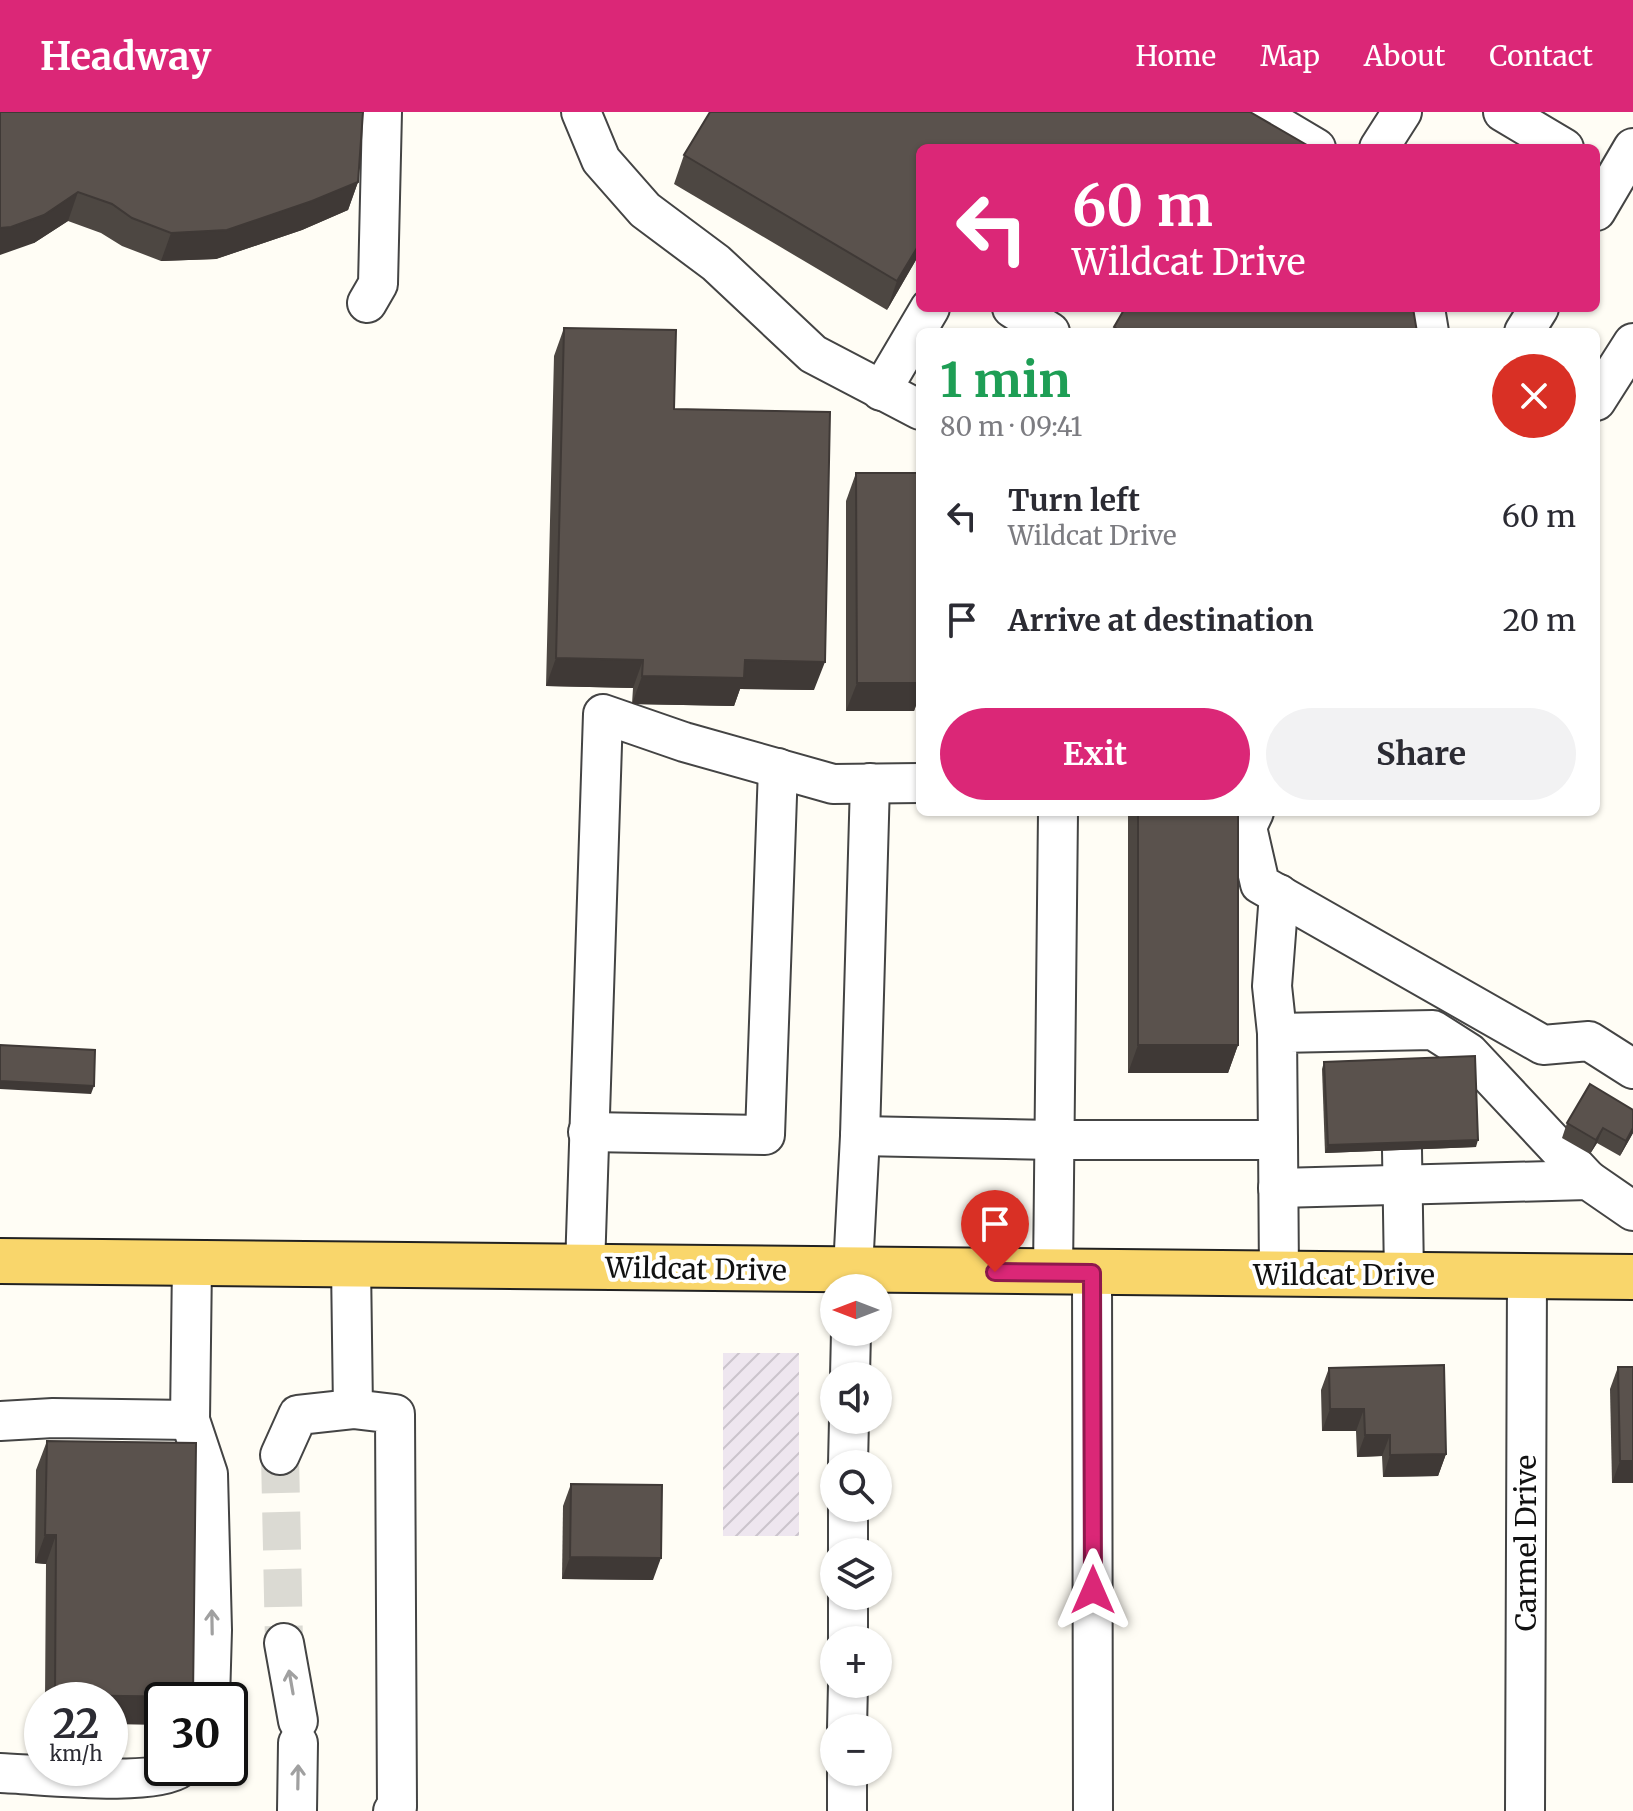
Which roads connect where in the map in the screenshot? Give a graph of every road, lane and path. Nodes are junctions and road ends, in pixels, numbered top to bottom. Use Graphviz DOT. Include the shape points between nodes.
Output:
graph roads {
  1 [pos="382,112"];
  2 [pos="581,112"];
  3 [pos="1255,112"];
  4 [pos="1402,112"];
  5 [pos="1503,112"];
  6 [pos="1309,144"];
  7 [pos="1382,144"];
  8 [pos="1557,144"];
  9 [pos="1615,164"];
  10 [pos="1600,201"];
  11 [pos="367,303"];
  12 [pos="1018,312"];
  13 [pos="1044,328"];
  14 [pos="916,332"];
  15 [pos="1633,343"];
  16 [pos="881,391"];
  17 [pos="1600,395"];
  18 [pos="916,408"];
  19 [pos="778,768"];
  20 [pos="870,783"];
  21 [pos="916,783"];
  22 [pos="1058,816"];
  23 [pos="1252,816"];
  24 [pos="1279,894"];
  25 [pos="1277,1033"];
  26 [pos="1631,1064"];
  27 [pos="588,1132"];
  28 [pos="860,1136"];
  29 [pos="1054,1140"];
  30 [pos="1278,1140"];
  31 [pos="1403,1167"];
  32 [pos="1588,1180"];
  33 [pos="1278,1188"];
  34 [pos="1633,1211"];
  35 [pos="0,1261"];
  36 [pos="192,1263"];
  37 [pos="351,1265"];
  38 [pos="585,1268"];
  39 [pos="1072,1273"];
  40 [pos="852,1274"];
  41 [pos="1279,1275"];
  42 [pos="1404,1275"];
  43 [pos="1527,1276"];
  44 [pos="1633,1277"];
  45 [pos="820,1278"];
  46 [pos="892,1278"];
  47 [pos="353,1409"];
  48 [pos="190,1420"];
  49 [pos="0,1421"];
  50 [pos="280,1455"];
  51 [pos="284,1643"];
  52 [pos="211,1682"];
  53 [pos="0,1773"];
  54 [pos="144,1779"];
  55 [pos="847,1786"];
  56 [pos="297,1811"];
  57 [pos="393,1811"];
  58 [pos="847,1811"];
  59 [pos="1093,1811"];
  60 [pos="1525,1811"];
  1 -- 11 [label="street" via="378,284"];
  2 -- 16 [label="street" via="601,160 645,210 716,263 813,354"];
  3 -- 6 [label="street"];
  4 -- 7 [label="street"];
  5 -- 8 [label="street"];
  9 -- 10 [label="street"];
  12 -- 13 [label="street"];
  14 -- 16 [label="street"];
  15 -- 17 [label="street"];
  16 -- 18 [label="street"];
  19 -- 20 [label="street" via="833,784"];
  19 -- 27 [label="street" via="765,1135"];
  19 -- 27 [label="street" via="603,714"];
  20 -- 21 [label="street"];
  20 -- 28 [label="street"];
  22 -- 29 [label="street"];
  23 -- 24 [label="street" via="1247,827 1260,884"];
  24 -- 25 [label="street" via="1272,986"];
  24 -- 26 [label="street" via="1543,1045 1589,1041"];
  25 -- 30 [label="street"];
  25 -- 32 [label="street" via="1400,1048 1433,1030 1469,1053"];
  27 -- 38 [label="street"];
  28 -- 29 [label="street"];
  28 -- 40 [label="street"];
  29 -- 30 [label="street"];
  29 -- 39 [label="street"];
  30 -- 33 [label="street"];
  31 -- 32 [label="street"];
  31 -- 33 [label="street"];
  31 -- 42 [label="street"];
  32 -- 34 [label="street"];
  33 -- 41 [label="street"];
  35 -- 36 [label="main road, Wildcat Drive"];
  36 -- 37 [label="main road, Wildcat Drive"];
  36 -- 48 [label="street"];
  37 -- 38 [label="main road, Wildcat Drive"];
  37 -- 47 [label="street"];
  38 -- 45 [label="main road, Wildcat Drive"];
  39 -- 41 [label="main road, Wildcat Drive"];
  39 -- 46 [label="main road, Wildcat Drive"];
  39 -- 59 [label="street"];
  41 -- 42 [label="main road, Wildcat Drive"];
  42 -- 43 [label="main road, Wildcat Drive"];
  43 -- 44 [label="main road, Wildcat Drive"];
  43 -- 60 [label="street, Carmel Drive"];
  47 -- 50 [label="street" via="298,1415"];
  47 -- 57 [label="street" via="395,1414"];
  48 -- 49 [label="street"];
  52 -- 48 [label="street, one-way" via="208,1474"];
  56 -- 51 [label="street, one-way" via="298,1732"];
  53 -- 54 [label="street"];
  55 -- 58 [label="street"];
}
